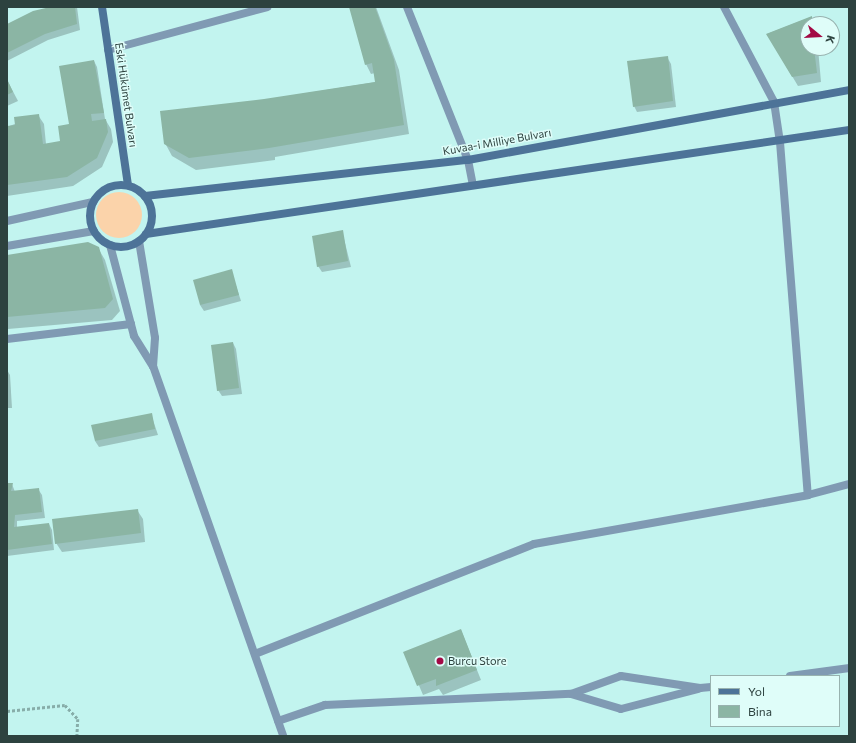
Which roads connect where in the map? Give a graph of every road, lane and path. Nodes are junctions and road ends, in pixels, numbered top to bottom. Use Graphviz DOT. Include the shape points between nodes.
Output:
graph roads {
  1 [pos="102,7"];
  2 [pos="267,7"];
  3 [pos="407,7"];
  4 [pos="724,7"];
  5 [pos="108,50"];
  6 [pos="849,90"];
  7 [pos="774,102"];
  8 [pos="849,130"];
  9 [pos="780,142"];
  10 [pos="468,160"];
  11 [pos="128,185"];
  12 [pos="472,185"];
  13 [pos="145,196"];
  14 [pos="93,202"];
  15 [pos="7,221"];
  16 [pos="94,231"];
  17 [pos="146,234"];
  18 [pos="140,241"];
  19 [pos="110,245"];
  20 [pos="7,246"];
  21 [pos="131,324"];
  22 [pos="7,339"];
  23 [pos="153,366"];
  24 [pos="849,484"];
  25 [pos="808,495"];
  26 [pos="255,654"];
  27 [pos="849,668"];
  28 [pos="797,675"];
  29 [pos="710,687"];
  30 [pos="700,688"];
  31 [pos="571,694"];
  32 [pos="7,711"];
  33 [pos="278,721"];
  34 [pos="77,736"];
  35 [pos="283,736"];
  1 -- 5 [label="main road, Eski Hükümet Bulvarı"];
  2 -- 5 [label="street"];
  3 -- 10 [label="street"];
  4 -- 7 [label="street"];
  5 -- 11 [label="main road, Eski Hükümet Bulvarı"];
  6 -- 7 [label="main road, Kuvaa-i Milliye Bulvarı"];
  7 -- 9 [label="street"];
  7 -- 10 [label="main road, Kuvaa-i Milliye Bulvarı"];
  8 -- 9 [label="main road"];
  9 -- 12 [label="main road"];
  9 -- 25 [label="street"];
  10 -- 12 [label="street"];
  10 -- 13 [label="main road, Kuvaa-i Milliye Bulvarı"];
  11 -- 13 [label="main road"];
  11 -- 14 [label="main road" via="107,188"];
  12 -- 17 [label="main road"];
  13 -- 17 [label="main road" via="152,214"];
  14 -- 15 [label="street"];
  14 -- 16 [label="main road" via="91,222"];
  16 -- 19 [label="main road"];
  16 -- 20 [label="street"];
  17 -- 18 [label="main road"];
  18 -- 19 [label="main road" via="120,247"];
  18 -- 23 [label="street" via="155,338"];
  19 -- 21 [label="street"];
  21 -- 22 [label="street"];
  21 -- 23 [label="street" via="134,336"];
  23 -- 26 [label="street"];
  24 -- 25 [label="street"];
  25 -- 26 [label="street" via="534,544"];
  26 -- 33 [label="street"];
  27 -- 28 [label="street"];
  29 -- 30 [label="street"];
  30 -- 31 [label="street" via="621,676"];
  30 -- 31 [label="street" via="621,709"];
  31 -- 33 [label="street" via="326,705"];
  32 -- 34 [label="path" via="65,705 78,719"];
  33 -- 35 [label="street"];
}
